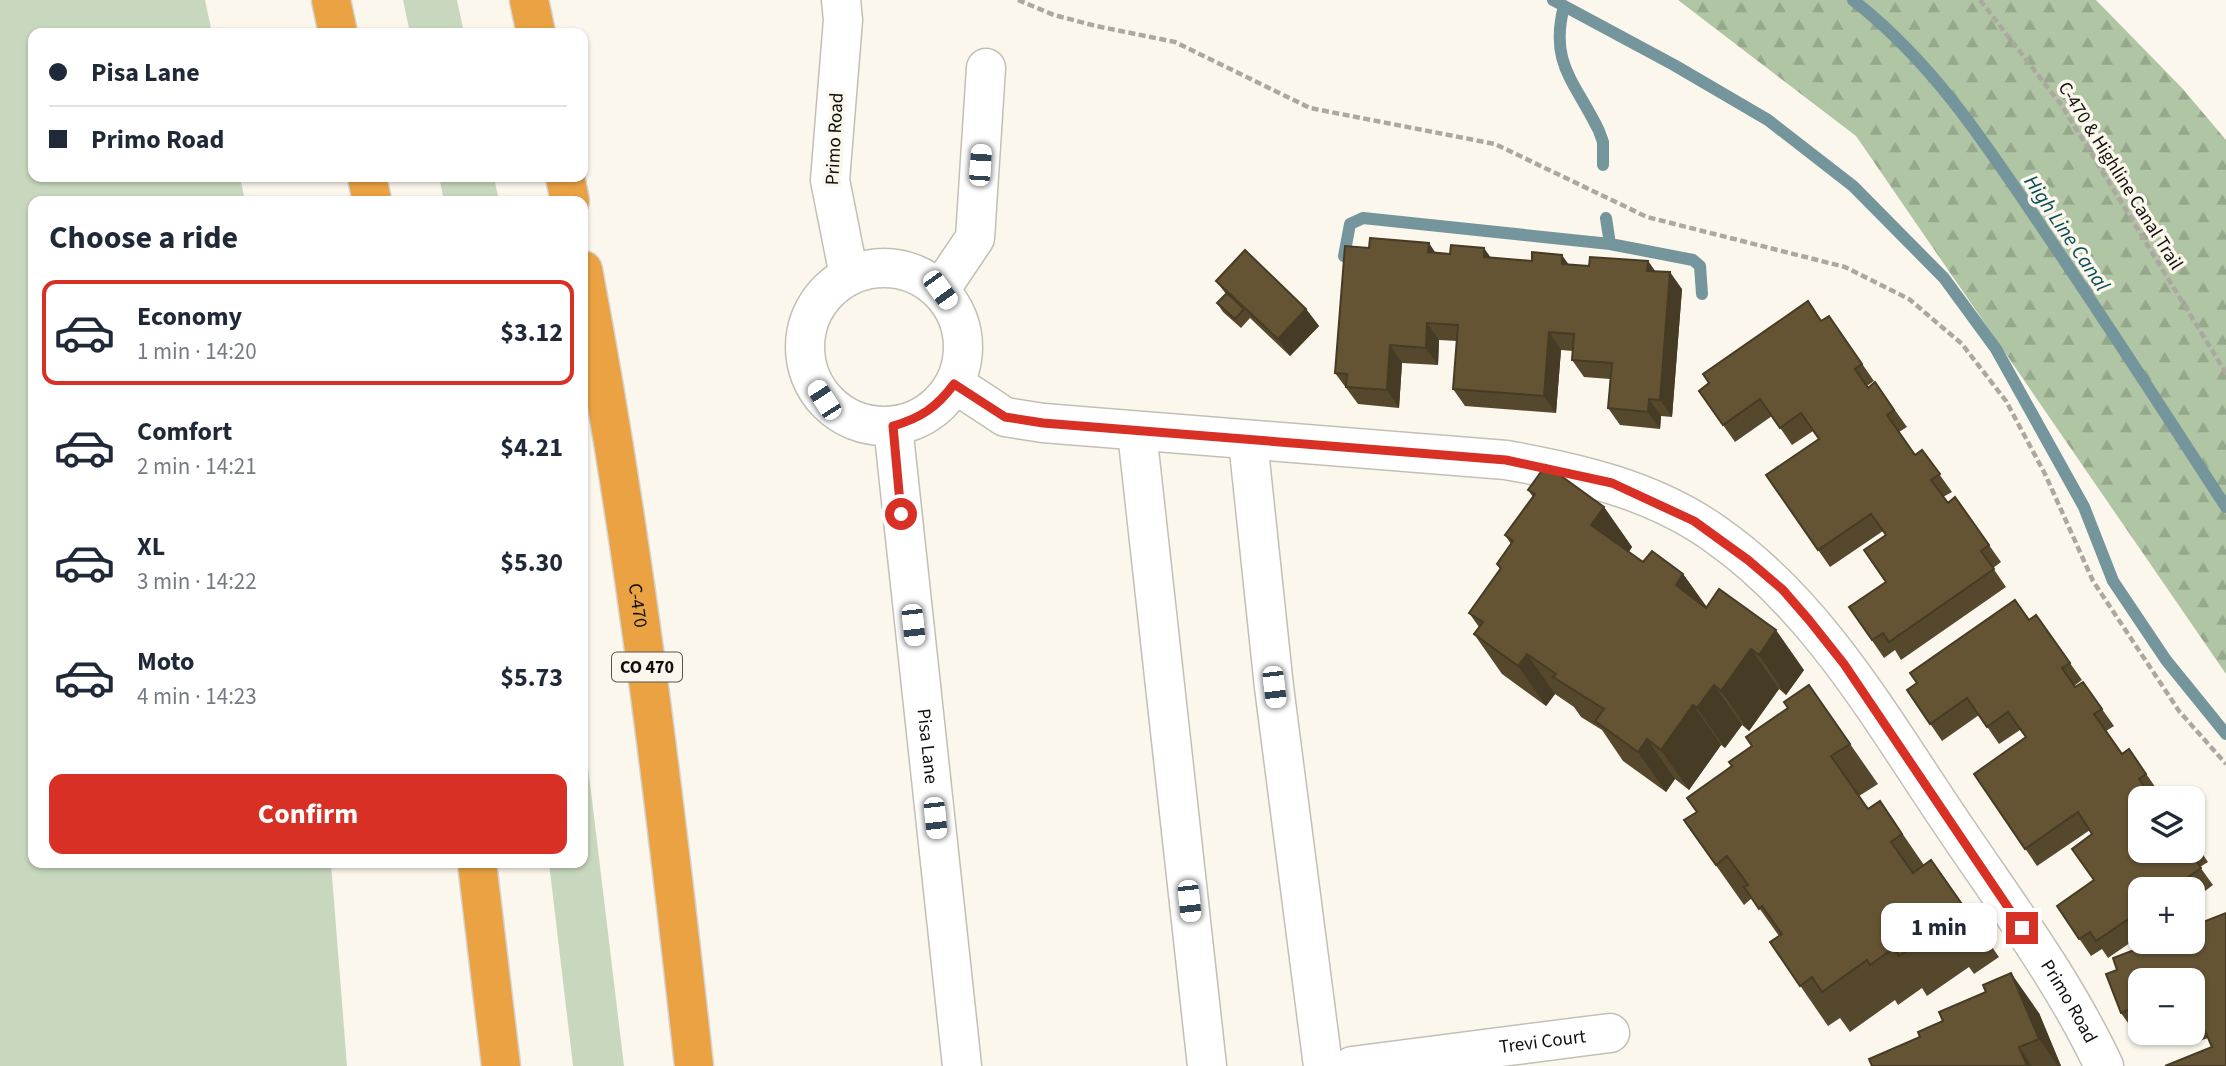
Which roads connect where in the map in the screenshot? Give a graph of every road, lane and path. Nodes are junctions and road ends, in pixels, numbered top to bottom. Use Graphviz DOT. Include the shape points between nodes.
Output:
graph roads {
  1 [pos="331,0"];
  2 [pos="529,0"];
  3 [pos="841,0"];
  4 [pos="1018,0"];
  5 [pos="1980,0"];
  6 [pos="337,28"];
  7 [pos="535,28"];
  8 [pos="986,68"];
  9 [pos="849,276"];
  10 [pos="940,290"];
  11 [pos="588,301"];
  12 [pos="2226,373"];
  13 [pos="954,384"];
  14 [pos="893,426"];
  15 [pos="1137,432"];
  16 [pos="1248,440"];
  17 [pos="2226,764"];
  18 [pos="478,868"];
  19 [pos="1610,1033"];
  20 [pos="1563,1052"];
  21 [pos="501,1066"];
  22 [pos="694,1066"];
  23 [pos="962,1066"];
  24 [pos="1207,1066"];
  25 [pos="1323,1066"];
  26 [pos="1352,1066"];
  27 [pos="2104,1066"];
  1 -- 6 [label="highway"];
  2 -- 7 [label="highway"];
  3 -- 9 [label="street, Primo Road" via="830,180"];
  4 -- 17 [label="path" via="1096,26 1175,42 1310,108 1495,144 1647,216 1819,259 1909,299 1962,344 1998,390 2045,474 2093,581 2179,711"];
  5 -- 12 [label="path, C-470 & Highline Canal Trail" via="2062,106"];
  8 -- 10 [label="street" via="975,238"];
  9 -- 10 [label="street" via="864,269 891,267 917,274"];
  9 -- 14 [label="street" via="819,299 807,323 804,350 810,377 824,400 844,416 868,425"];
  10 -- 13 [label="street" via="963,335 962,360"];
  11 -- 22 [label="highway, C-470 / CO 470" via="649,681"];
  13 -- 14 [label="street" via="939,404 918,419"];
  13 -- 15 [label="street, Primo Road" via="1005,417"];
  14 -- 23 [label="street, Pisa Lane"];
  15 -- 16 [label="street, Primo Road"];
  15 -- 24 [label="street"];
  16 -- 25 [label="street" via="1274,687"];
  16 -- 27 [label="street, Primo Road" via="1506,460 1559,469 1612,483 1714,533 1783,590 1844,664 2052,971"];
  18 -- 21 [label="highway"];
  19 -- 20 [label="street, Trevi Court"];
  20 -- 26 [label="street, Trevi Court"];
}
